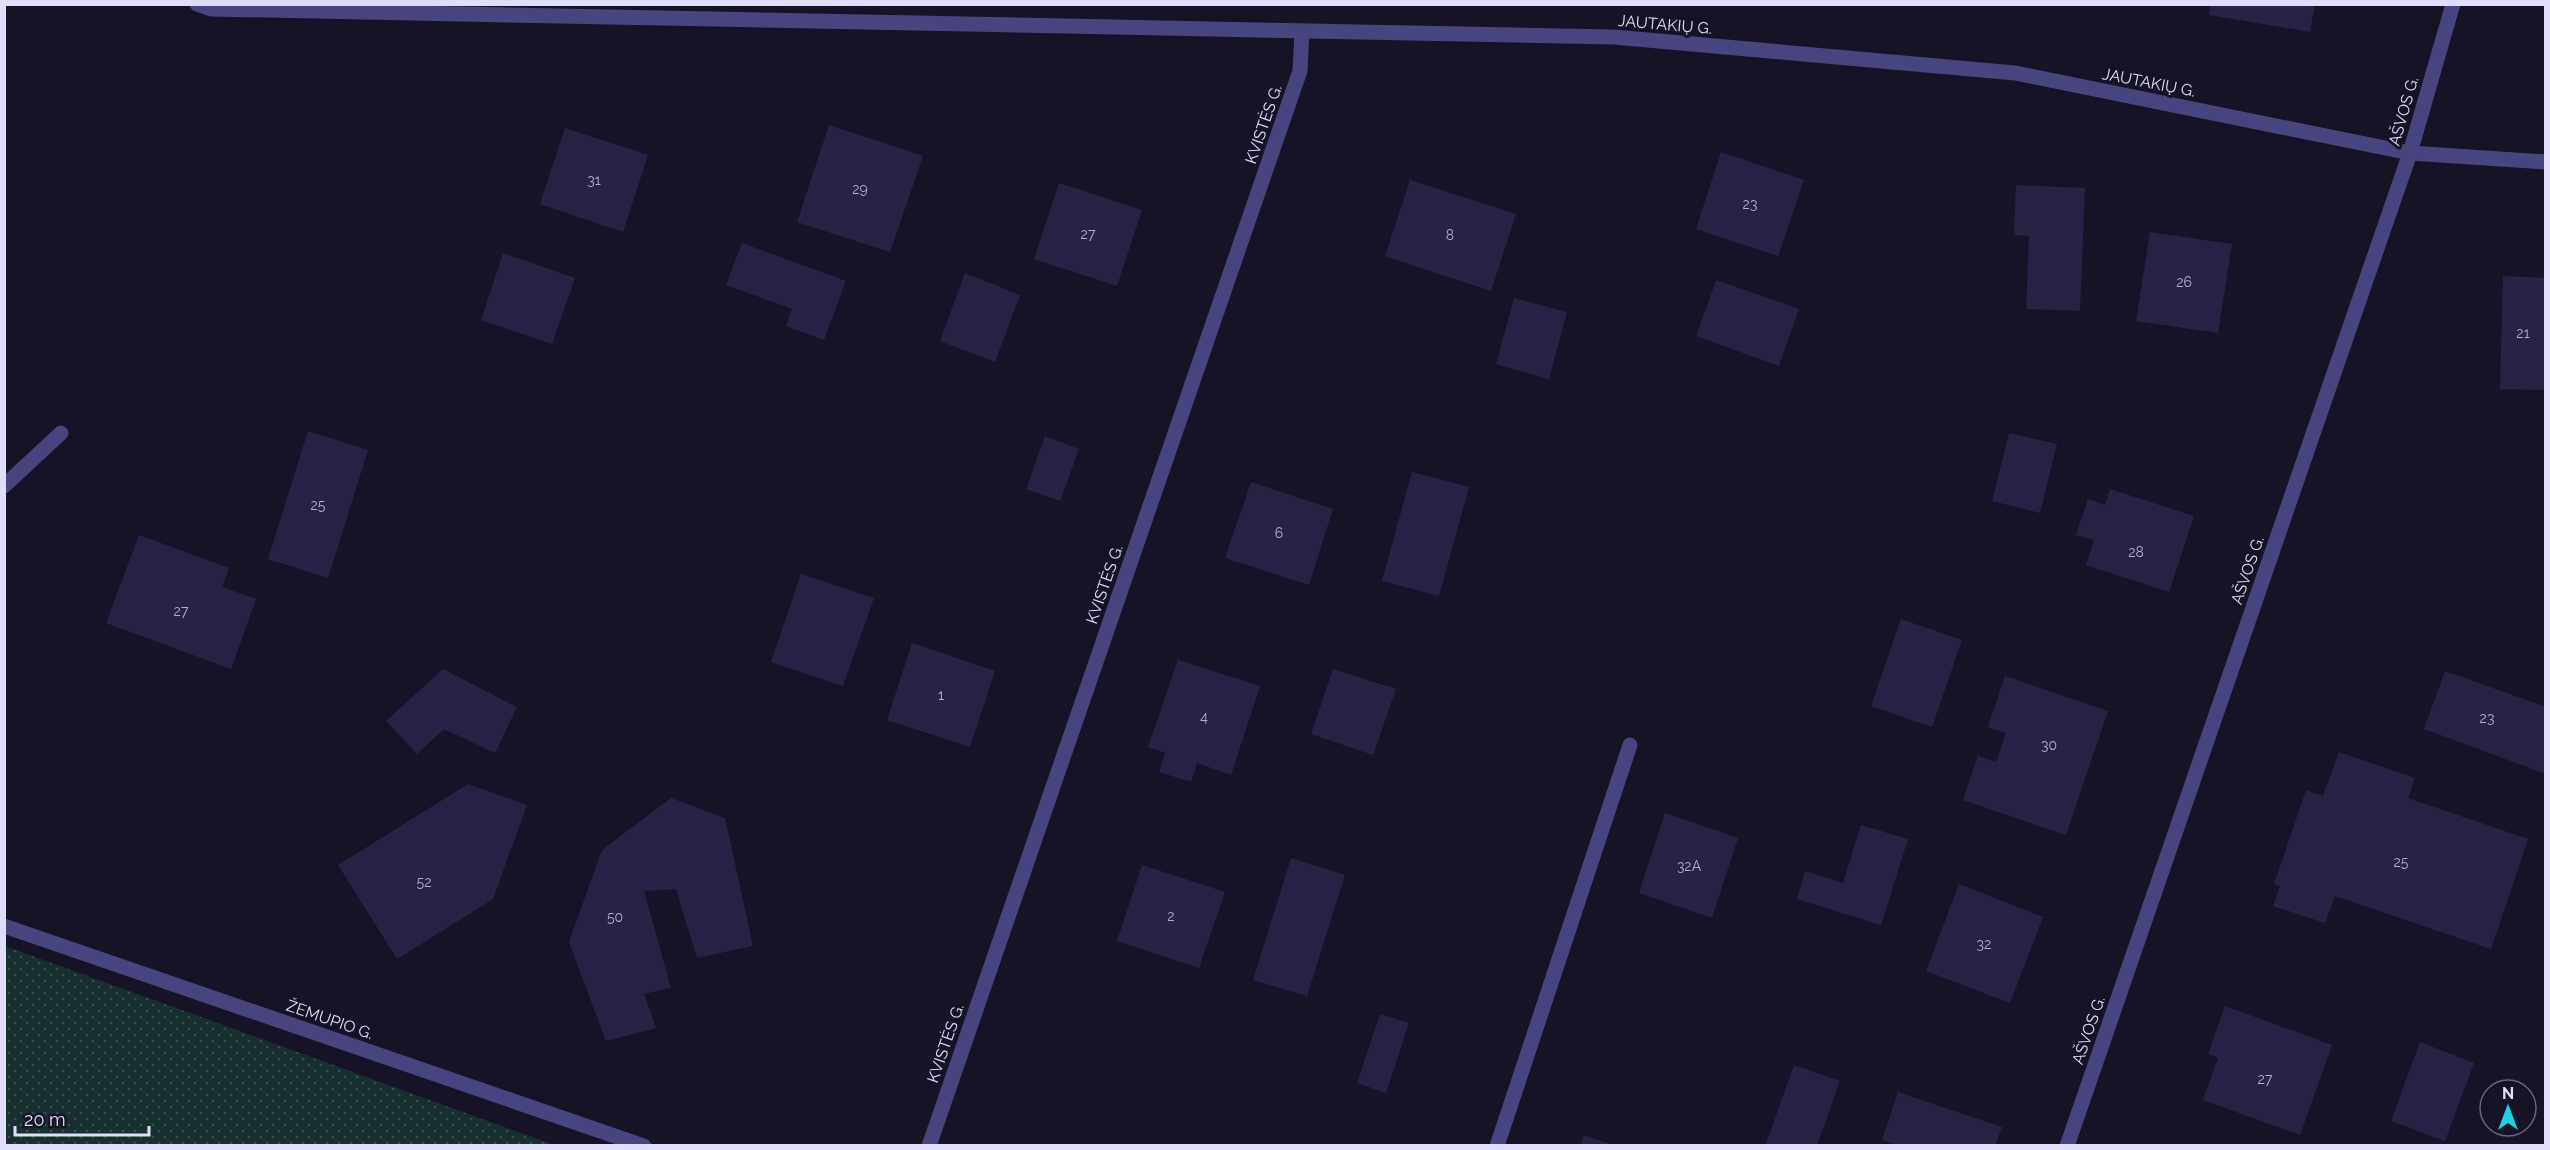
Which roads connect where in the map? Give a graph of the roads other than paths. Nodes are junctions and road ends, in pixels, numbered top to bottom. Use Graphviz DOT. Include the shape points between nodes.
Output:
graph roads {
  1 [pos="198,4"];
  2 [pos="2453,4"];
  3 [pos="1302,31"];
  4 [pos="2410,153"];
  5 [pos="2546,162"];
  6 [pos="62,433"];
  7 [pos="4,486"];
  8 [pos="1630,745"];
  9 [pos="4,926"];
  10 [pos="644,1146"];
  11 [pos="929,1146"];
  12 [pos="1497,1146"];
  13 [pos="2067,1146"];
  1 -- 3 [label="street, JAUTAKIŲ G." via="211,9"];
  2 -- 4 [label="street, AŠVOS G."];
  3 -- 4 [label="street, JAUTAKIŲ G." via="1614,37 2015,73"];
  3 -- 11 [label="street, KVISTĖS G." via="1300,70 1291,97"];
  4 -- 5 [label="street, JAUTAKIŲ G."];
  4 -- 13 [label="street, AŠVOS G."];
  6 -- 7 [label="street"];
  8 -- 12 [label="street"];
  9 -- 10 [label="street, ŽEMUPIO G."];
}
